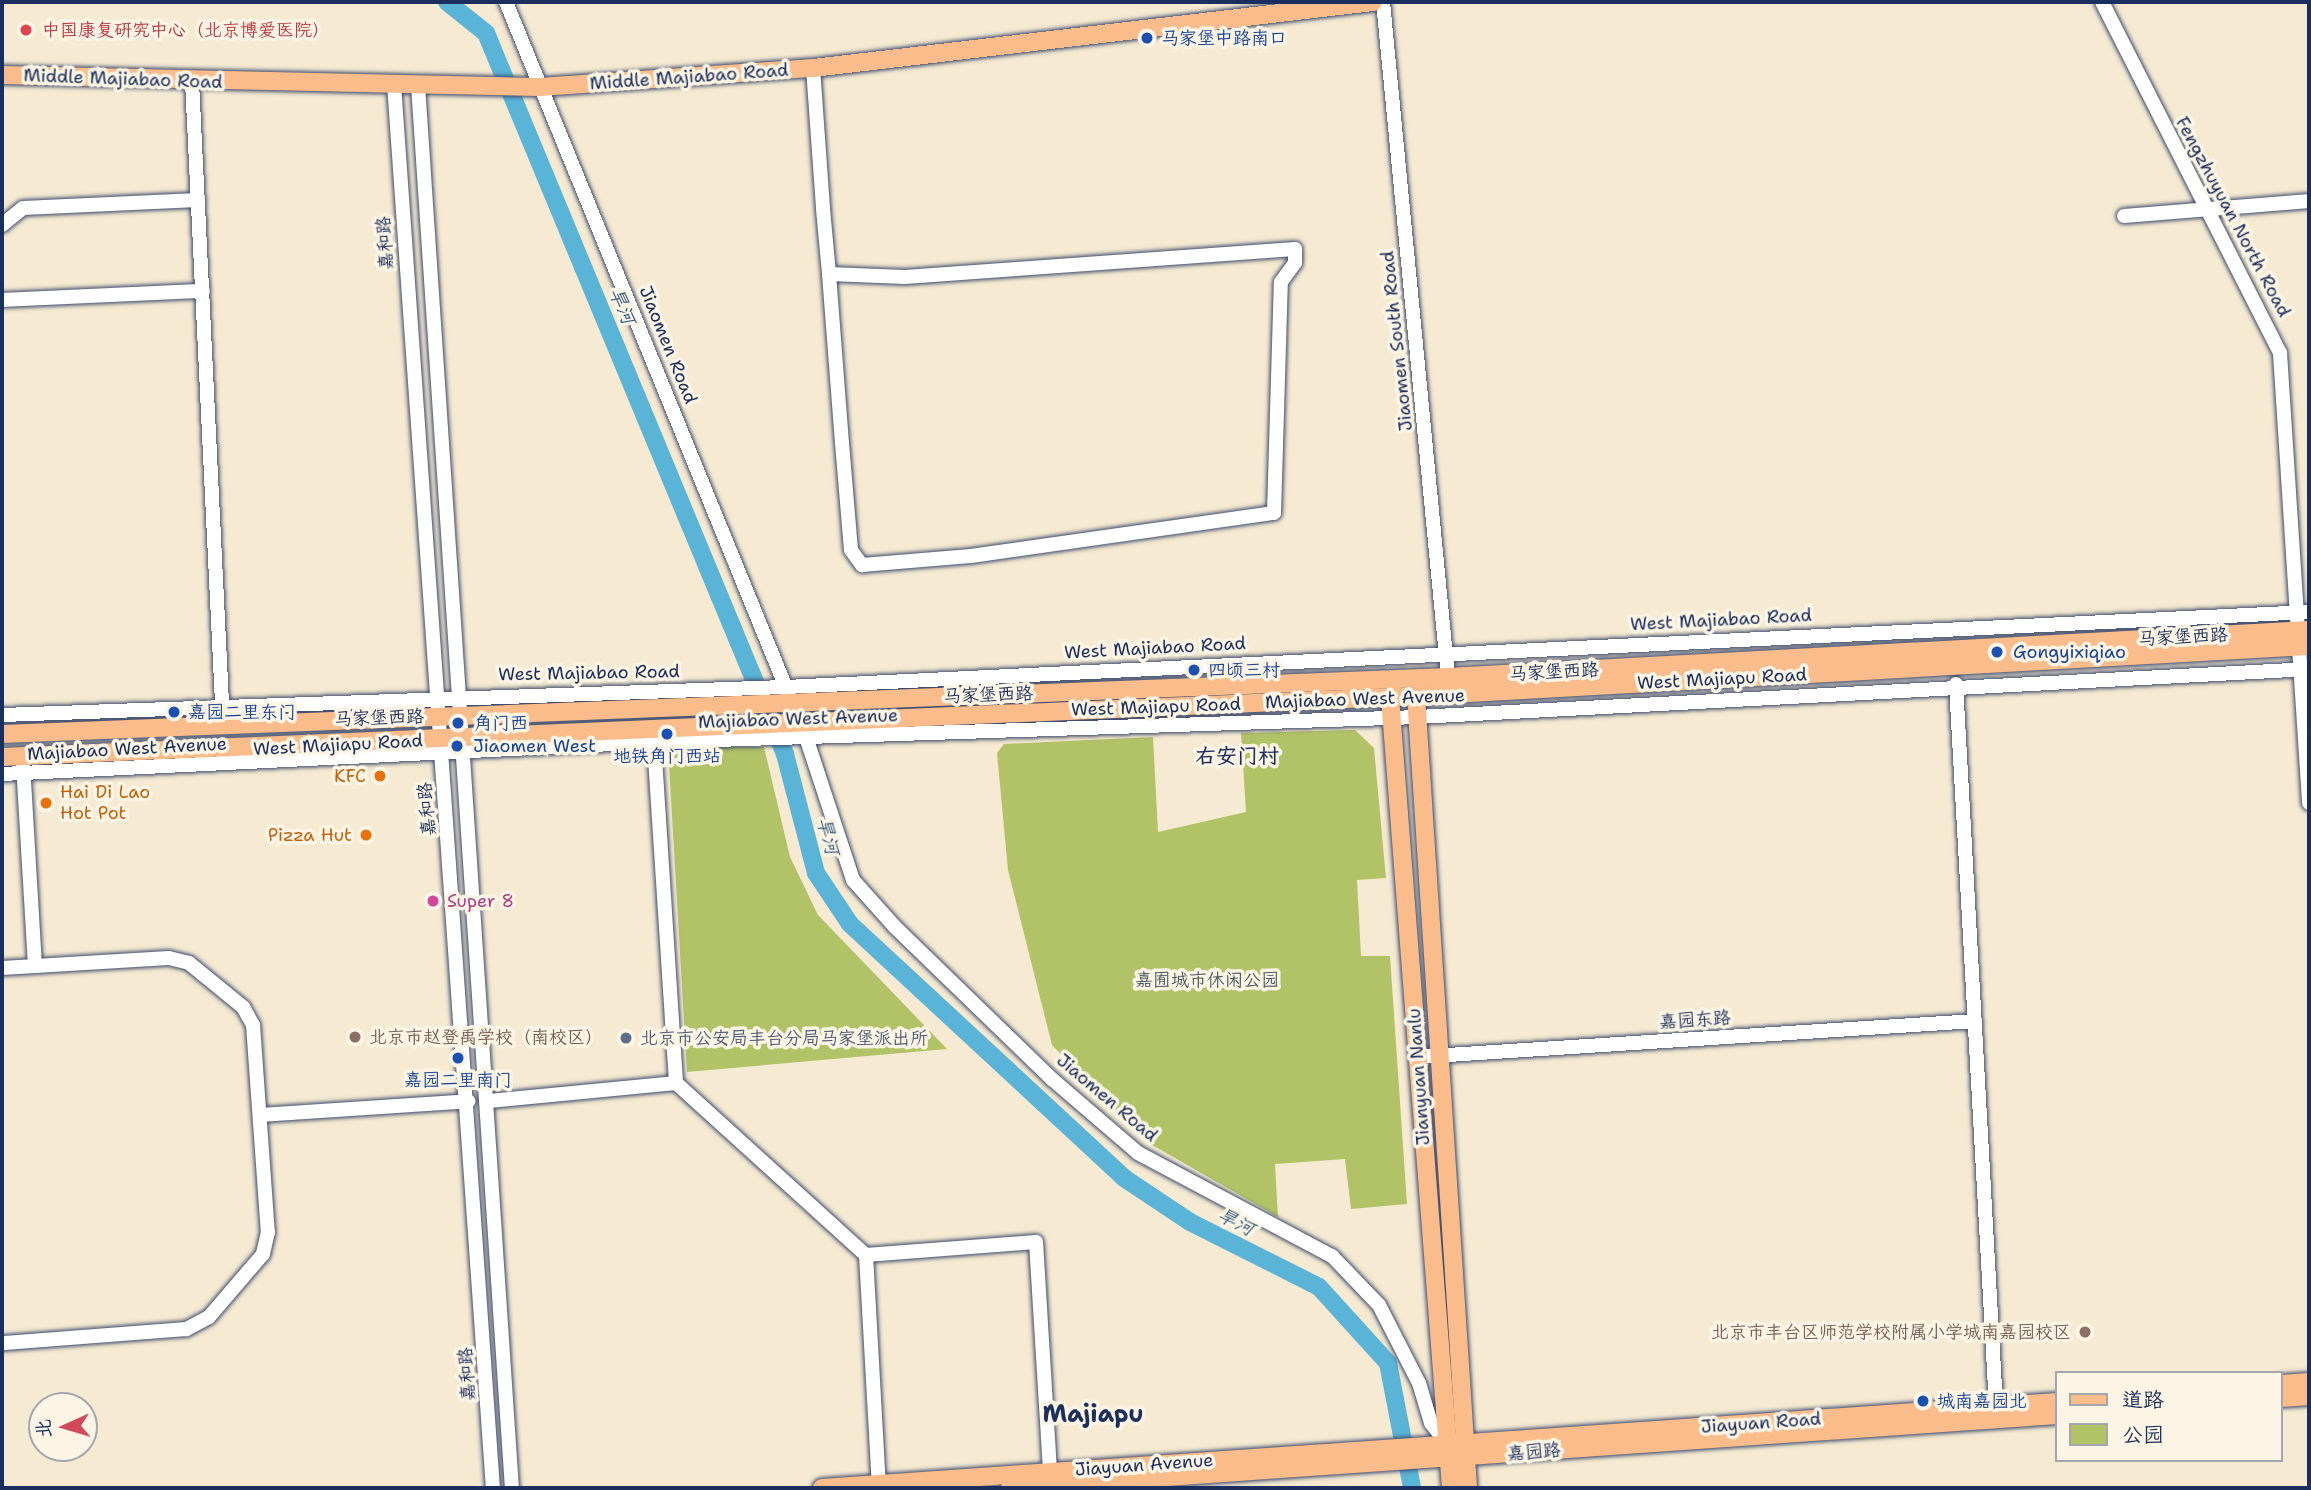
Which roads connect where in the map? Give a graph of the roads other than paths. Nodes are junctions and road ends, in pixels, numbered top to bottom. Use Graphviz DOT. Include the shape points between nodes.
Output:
graph roads {
  1 [pos="506,2"];
  2 [pos="1373,2"];
  3 [pos="1383,2"];
  4 [pos="2102,2"];
  5 [pos="813,68"];
  6 [pos="2,75"];
  7 [pos="192,81"];
  8 [pos="394,84"];
  9 [pos="418,85"];
  10 [pos="536,87"];
  11 [pos="198,200"];
  12 [pos="2309,201"];
  13 [pos="2210,211"];
  14 [pos="2124,216"];
  15 [pos="2,225"];
  16 [pos="829,274"];
  17 [pos="203,291"];
  18 [pos="2,300"];
  19 [pos="2303,630"];
  20 [pos="1447,653"];
  21 [pos="2305,669"];
  22 [pos="1448,677"];
  23 [pos="1956,684"];
  24 [pos="455,695"];
  25 [pos="784,695"];
  26 [pos="437,696"];
  27 [pos="1416,696"];
  28 [pos="1391,697"];
  29 [pos="222,704"];
  30 [pos="742,706"];
  31 [pos="2,715"];
  32 [pos="448,715"];
  33 [pos="1418,717"];
  34 [pos="1392,718"];
  35 [pos="799,730"];
  36 [pos="2,734"];
  37 [pos="654,742"];
  38 [pos="460,746"];
  39 [pos="441,747"];
  40 [pos="2,757"];
  41 [pos="23,764"];
  42 [pos="2,774"];
  43 [pos="2309,803"];
  44 [pos="35,965"];
  45 [pos="2,968"];
  46 [pos="1975,1021"];
  47 [pos="1439,1056"];
  48 [pos="1417,1057"];
  49 [pos="676,1083"];
  50 [pos="469,1101"];
  51 [pos="489,1101"];
  52 [pos="260,1115"];
  53 [pos="866,1255"];
  54 [pos="2,1343"];
  55 [pos="2309,1382"];
  56 [pos="2283,1384"];
  57 [pos="2309,1396"];
  58 [pos="2283,1398"];
  59 [pos="2056,1402"];
  60 [pos="1996,1407"];
  61 [pos="2056,1415"];
  62 [pos="1449,1451"];
  63 [pos="1376,1455"];
  64 [pos="1050,1472"];
  65 [pos="879,1486"];
  66 [pos="493,1488"];
  67 [pos="512,1488"];
  68 [pos="822,1488"];
  69 [pos="1010,1488"];
  70 [pos="1451,1488"];
  71 [pos="1468,1488"];
  1 -- 10 [label="street, Jiaomen Road"];
  2 -- 5 [label="main road, Middle Majiabao Road"];
  3 -- 20 [label="street, Jiaomen South Road"];
  4 -- 13 [label="street, Fengzhuyuan North Road" via="2123,53"];
  5 -- 10 [label="main road, Middle Majiabao Road"];
  5 -- 16 [label="street"];
  6 -- 7 [label="main road, Middle Majiabao Road"];
  7 -- 8 [label="main road, Middle Majiabao Road"];
  7 -- 11 [label="street"];
  8 -- 9 [label="main road, Middle Majiabao Road"];
  8 -- 26 [label="street, 嘉和路"];
  9 -- 10 [label="main road, Middle Majiabao Road"];
  9 -- 24 [label="street, 嘉和路"];
  10 -- 25 [label="street, Jiaomen Road"];
  11 -- 15 [label="street" via="23,208"];
  11 -- 17 [label="street"];
  12 -- 13 [label="street"];
  13 -- 14 [label="street"];
  13 -- 19 [label="street, Fengzhuyuan North Road" via="2280,353"];
  16 -- 16 [label="street" via="905,277 1295,249 1295,263 1281,282 1274,513 971,556 862,565 851,550"];
  17 -- 18 [label="street"];
  17 -- 29 [label="street"];
  19 -- 20 [label="street, West Majiabao Road"];
  19 -- 21 [label="street, Fengzhuyuan North Road"];
  19 -- 22 [label="main road, 马家堡西路"];
  19 -- 27 [label="main road, West Majiapu Road"];
  20 -- 22 [label="street, Jiaomen South Road"];
  20 -- 25 [label="street, West Majiabao Road"];
  21 -- 23 [label="street, Majiabao West Avenue"];
  21 -- 43 [label="street, Fengzhuyuan North Road"];
  22 -- 25 [label="main road, 马家堡西路"];
  23 -- 33 [label="street, Majiabao West Avenue"];
  23 -- 46 [label="street"];
  24 -- 26 [label="street, West Majiabao Road"];
  24 -- 30 [label="street, West Majiabao Road"];
  24 -- 32 [label="street, 嘉和路"];
  25 -- 30 [label="main road, 马家堡西路"];
  26 -- 29 [label="street, West Majiabao Road"];
  26 -- 32 [label="street, 嘉和路"];
  27 -- 28 [label="main road, West Majiapu Road"];
  27 -- 33 [label="main road, Jianyuan Nanlu"];
  28 -- 34 [label="main road, Jianyuan Nanlu"];
  28 -- 35 [label="main road, West Majiapu Road"];
  29 -- 31 [label="street, West Majiabao Road"];
  30 -- 32 [label="main road, 马家堡西路"];
  30 -- 35 [label="main road, West Majiapu Road"];
  30 -- 38 [label="main road, West Majiapu Road"];
  32 -- 36 [label="main road, 马家堡西路"];
  32 -- 38 [label="street, 嘉和路"];
  32 -- 39 [label="street, 嘉和路"];
  33 -- 34 [label="street, Majiabao West Avenue"];
  33 -- 47 [label="main road, Jianyuan Nanlu"];
  34 -- 35 [label="street, Majiabao West Avenue"];
  34 -- 48 [label="main road, Jianyuan Nanlu"];
  35 -- 37 [label="street, Majiabao West Avenue" via="752,741"];
  35 -- 62 [label="street, Jiaomen Road" via="853,880 895,927 1138,1153 1332,1256 1380,1305 1419,1383 1431,1423"];
  37 -- 38 [label="street, Majiabao West Avenue"];
  37 -- 49 [label="street"];
  38 -- 39 [label="main road, West Majiapu Road"];
  38 -- 51 [label="street, 嘉和路"];
  39 -- 41 [label="main road, West Majiapu Road"];
  39 -- 50 [label="street, 嘉和路"];
  40 -- 41 [label="main road, West Majiapu Road"];
  41 -- 42 [label="street, Majiabao West Avenue"];
  41 -- 44 [label="street"];
  44 -- 45 [label="street"];
  44 -- 52 [label="street" via="169,958 190,963 243,1007 253,1025"];
  46 -- 47 [label="street, 嘉园东路"];
  46 -- 60 [label="street"];
  47 -- 48 [label="street, 嘉园东路"];
  47 -- 62 [label="main road, Jianyuan Nanlu"];
  48 -- 62 [label="main road, Jianyuan Nanlu"];
  49 -- 51 [label="street"];
  49 -- 53 [label="street"];
  50 -- 52 [label="street"];
  50 -- 66 [label="street, 嘉和路"];
  51 -- 67 [label="street, 嘉和路"];
  52 -- 54 [label="street" via="268,1232 263,1254 209,1317 186,1329"];
  53 -- 64 [label="street" via="1036,1242"];
  53 -- 65 [label="street"];
  55 -- 56 [label="main road"];
  57 -- 58 [label="main road"];
  59 -- 60 [label="main road, Jiayuan Road"];
  60 -- 62 [label="main road, Jiayuan Road"];
  61 -- 62 [label="main road, 嘉园路"];
  62 -- 63 [label="main road, Jiayuan Avenue"];
  62 -- 70 [label="main road"];
  62 -- 71 [label="main road"];
  63 -- 64 [label="main road, Jiayuan Avenue"];
  63 -- 69 [label="main road"];
  64 -- 65 [label="main road, Jiayuan Avenue"];
  65 -- 68 [label="main road, Jiayuan Avenue"];
}
